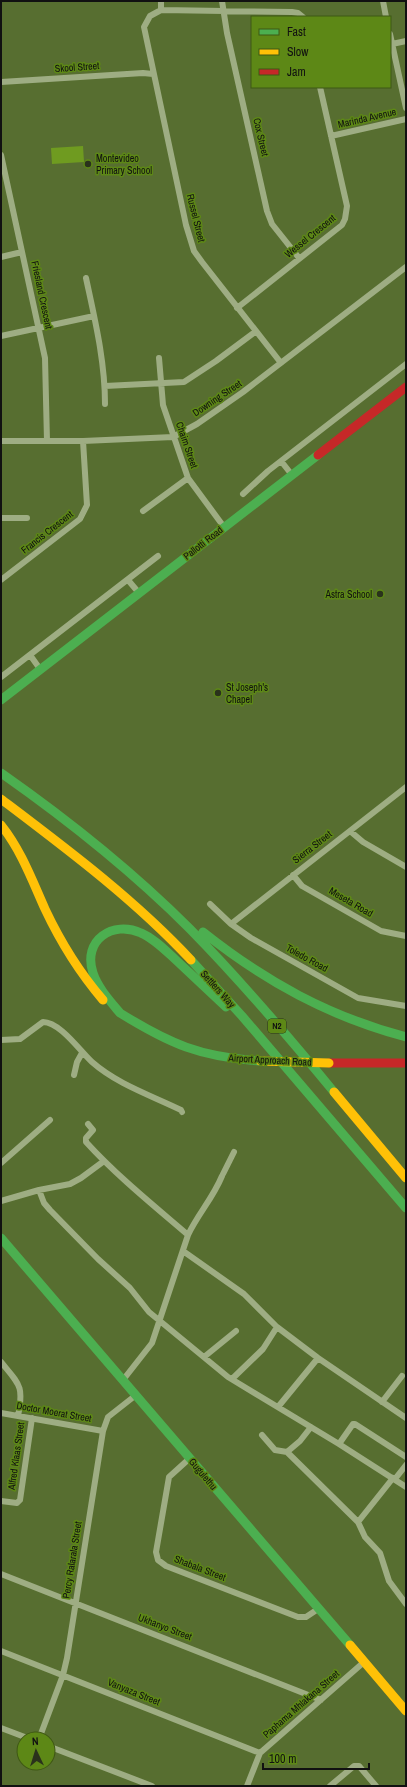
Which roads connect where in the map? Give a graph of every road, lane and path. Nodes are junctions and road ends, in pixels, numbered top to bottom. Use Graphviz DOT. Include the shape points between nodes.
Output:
graph roads {
  1 [pos="161,1"];
  2 [pos="222,1"];
  3 [pos="383,1"];
  4 [pos="161,10"];
  5 [pos="223,11"];
  6 [pos="302,16"];
  7 [pos="386,16"];
  8 [pos="391,39"];
  9 [pos="406,41"];
  10 [pos="392,44"];
  11 [pos="154,74"];
  12 [pos="1,82"];
  13 [pos="320,88"];
  14 [pos="406,108"];
  15 [pos="406,119"];
  16 [pos="331,136"];
  17 [pos="1,155"];
  18 [pos="3,178"];
  19 [pos="22,252"];
  20 [pos="1,257"];
  21 [pos="299,258"];
  22 [pos="406,267"];
  23 [pos="86,278"];
  24 [pos="237,308"];
  25 [pos="94,316"];
  26 [pos="39,328"];
  27 [pos="255,332"];
  28 [pos="1,336"];
  29 [pos="159,358"];
  30 [pos="281,363"];
  31 [pos="406,364"];
  32 [pos="161,384"];
  33 [pos="105,386"];
  34 [pos="406,387"];
  35 [pos="105,404"];
  36 [pos="173,437"];
  37 [pos="1,441"];
  38 [pos="47,441"];
  39 [pos="83,441"];
  40 [pos="281,461"];
  41 [pos="292,476"];
  42 [pos="188,478"];
  43 [pos="243,494"];
  44 [pos="143,511"];
  45 [pos="1,518"];
  46 [pos="27,518"];
  47 [pos="224,527"];
  48 [pos="158,556"];
  49 [pos="1,580"];
  50 [pos="128,580"];
  51 [pos="139,593"];
  52 [pos="30,655"];
  53 [pos="40,669"];
  54 [pos="1,678"];
  55 [pos="1,700"];
  56 [pos="1,773"];
  57 [pos="406,787"];
  58 [pos="1,799"];
  59 [pos="1,825"];
  60 [pos="350,831"];
  61 [pos="406,867"];
  62 [pos="293,875"];
  63 [pos="139,881"];
  64 [pos="210,904"];
  65 [pos="231,924"];
  66 [pos="406,936"];
  67 [pos="406,1006"];
  68 [pos="120,1013"];
  69 [pos="406,1037"];
  70 [pos="1,1040"];
  71 [pos="271,1049"];
  72 [pos="82,1053"];
  73 [pos="406,1064"];
  74 [pos="74,1075"];
  75 [pos="182,1112"];
  76 [pos="50,1120"];
  77 [pos="88,1124"];
  78 [pos="234,1152"];
  79 [pos="104,1161"];
  80 [pos="1,1163"];
  81 [pos="406,1178"];
  82 [pos="39,1190"];
  83 [pos="1,1201"];
  84 [pos="406,1208"];
  85 [pos="188,1235"];
  86 [pos="1,1238"];
  87 [pos="183,1251"];
  88 [pos="160,1322"];
  89 [pos="277,1327"];
  90 [pos="236,1331"];
  91 [pos="204,1357"];
  92 [pos="318,1358"];
  93 [pos="1,1362"];
  94 [pos="402,1376"];
  95 [pos="232,1379"];
  96 [pos="123,1380"];
  97 [pos="136,1395"];
  98 [pos="382,1402"];
  99 [pos="278,1407"];
  100 [pos="1,1413"];
  101 [pos="18,1416"];
  102 [pos="32,1418"];
  103 [pos="406,1418"];
  104 [pos="311,1427"];
  105 [pos="103,1431"];
  106 [pos="262,1435"];
  107 [pos="339,1444"];
  108 [pos="287,1452"];
  109 [pos="406,1457"];
  110 [pos="190,1458"];
  111 [pos="406,1465"];
  112 [pos="394,1479"];
  113 [pos="406,1486"];
  114 [pos="1,1501"];
  115 [pos="358,1522"];
  116 [pos="1,1574"];
  117 [pos="76,1603"];
  118 [pos="406,1604"];
  119 [pos="318,1609"];
  120 [pos="1,1650"];
  121 [pos="364,1662"];
  122 [pos="63,1675"];
  123 [pos="321,1700"];
  124 [pos="406,1711"];
  125 [pos="1,1728"];
  126 [pos="42,1731"];
  127 [pos="16,1734"];
  128 [pos="56,1749"];
  129 [pos="260,1753"];
  130 [pos="152,1786"];
  131 [pos="247,1786"];
  132 [pos="330,1786"];
  133 [pos="376,1786"];
  1 -- 4 [label="street"];
  2 -- 5 [label="street, Cox Street"];
  3 -- 7 [label="street"];
  4 -- 5 [label="street"];
  4 -- 11 [label="street" via="150,16 144,27"];
  5 -- 6 [label="street" via="292,12"];
  5 -- 21 [label="street, Cox Street" via="267,211 272,224"];
  8 -- 10 [label="street"];
  9 -- 10 [label="street"];
  10 -- 14 [label="street"];
  11 -- 12 [label="street, Skool Street"];
  11 -- 24 [label="street, Russel Street" via="191,243"];
  13 -- 16 [label="street, Wessel Crescent"];
  15 -- 16 [label="street, Marinda Avenue"];
  16 -- 21 [label="street, Wessel Crescent" via="347,206 345,218 342,225"];
  17 -- 18 [label="street, Friesland Crescent"];
  18 -- 19 [label="street, Friesland Crescent"];
  19 -- 20 [label="street"];
  19 -- 26 [label="street, Friesland Crescent"];
  21 -- 24 [label="street, Wessel Crescent"];
  22 -- 30 [label="street, Downing Street"];
  23 -- 25 [label="street"];
  24 -- 27 [label="street, Russel Street"];
  25 -- 26 [label="street"];
  25 -- 33 [label="street"];
  26 -- 28 [label="street"];
  26 -- 38 [label="street, Friesland Crescent" via="45,358"];
  27 -- 30 [label="street, Russel Street"];
  27 -- 32 [label="street" via="189,380"];
  29 -- 32 [label="street, Chaim Street"];
  30 -- 36 [label="street, Downing Street" via="197,424"];
  31 -- 40 [label="street"];
  32 -- 33 [label="street"];
  32 -- 36 [label="street, Chaim Street" via="162,401"];
  33 -- 35 [label="street"];
  34 -- 41 [label="main road, Pallotti Road"];
  36 -- 39 [label="street, Downing Street"];
  36 -- 42 [label="street, Chaim Street"];
  37 -- 38 [label="street, Downing Street"];
  38 -- 39 [label="street, Downing Street"];
  39 -- 49 [label="street, Francis Crescent" via="87,505 83,514 80,519"];
  40 -- 41 [label="street"];
  40 -- 43 [label="street"];
  41 -- 47 [label="main road, Pallotti Road"];
  42 -- 44 [label="street"];
  42 -- 47 [label="street, Chaim Street"];
  45 -- 46 [label="street"];
  47 -- 51 [label="main road, Pallotti Road"];
  48 -- 50 [label="street"];
  50 -- 51 [label="street"];
  50 -- 52 [label="street"];
  51 -- 53 [label="main road, Pallotti Road"];
  52 -- 53 [label="street"];
  52 -- 54 [label="street"];
  53 -- 55 [label="main road, Pallotti Road"];
  56 -- 63 [label="main road, Settlers Way / N2" via="76,828"];
  57 -- 60 [label="street, Sierra Street"];
  58 -- 71 [label="main road, Settlers Way / N2" via="75,854 142,912 209,978"];
  59 -- 68 [label="main road, Airport Approach Road" via="12,839 71,960 90,987 106,1004"];
  60 -- 61 [label="street" via="363,842"];
  60 -- 62 [label="street, Sierra Street"];
  62 -- 65 [label="street, Sierra Street"];
  62 -- 66 [label="street, Meseta Road" via="302,886 381,931"];
  63 -- 69 [label="main road" via="228,952 279,986 344,1017"];
  63 -- 81 [label="main road, Settlers Way / N2" via="195,934 239,981"];
  64 -- 65 [label="street, Toledo Road"];
  65 -- 67 [label="street, Toledo Road" via="251,938 358,998"];
  68 -- 71 [label="main road" via="96,979 90,957 93,946 101,936 116,929 127,928 140,932 158,944"];
  68 -- 73 [label="main road, Airport Approach Road, bridge" via="159,1036 210,1056 260,1062"];
  70 -- 72 [label="street" via="20,1040 43,1022 61,1031"];
  71 -- 84 [label="main road, Settlers Way / N2"];
  72 -- 74 [label="street"];
  72 -- 75 [label="street" via="116,1080"];
  76 -- 80 [label="street"];
  77 -- 79 [label="street" via="93,1130 86,1138 86,1142"];
  78 -- 85 [label="street" via="215,1192"];
  79 -- 82 [label="street" via="76,1181"];
  79 -- 85 [label="street"];
  82 -- 83 [label="street"];
  82 -- 88 [label="street" via="50,1210 130,1288"];
  85 -- 87 [label="street"];
  86 -- 96 [label="main road, Gugulethu"];
  87 -- 88 [label="street"];
  87 -- 89 [label="street" via="244,1294"];
  88 -- 91 [label="street"];
  88 -- 96 [label="street" via="150,1348"];
  89 -- 92 [label="street"];
  89 -- 95 [label="street" via="262,1349"];
  90 -- 91 [label="street"];
  91 -- 95 [label="street"];
  92 -- 98 [label="street"];
  92 -- 99 [label="street"];
  93 -- 101 [label="street" via="16,1379 21,1390"];
  94 -- 98 [label="street"];
  95 -- 99 [label="street"];
  96 -- 97 [label="main road, Gugulethu"];
  97 -- 105 [label="street, Percy Ralarala Street" via="107,1419"];
  97 -- 110 [label="main road, Gugulethu"];
  98 -- 103 [label="street"];
  99 -- 104 [label="street"];
  100 -- 101 [label="street, Doctor Moerat Street"];
  101 -- 102 [label="street, Doctor Moerat Street"];
  102 -- 105 [label="street, Doctor Moerat Street"];
  102 -- 114 [label="street, Alfred Klaas Street" via="20,1500 17,1504"];
  104 -- 107 [label="street"];
  104 -- 108 [label="street"];
  105 -- 117 [label="street, Percy Ralarala Street"];
  106 -- 108 [label="street" via="275,1450"];
  107 -- 109 [label="street" via="355,1424"];
  107 -- 112 [label="street"];
  108 -- 115 [label="street"];
  110 -- 119 [label="main road, Gugulethu"];
  110 -- 119 [label="street, Shabala Street" via="169,1477 156,1552 158,1560 166,1566 298,1617 306,1617"];
  111 -- 112 [label="street"];
  112 -- 113 [label="street"];
  112 -- 115 [label="street"];
  115 -- 118 [label="street" via="365,1537 380,1554 389,1581"];
  116 -- 117 [label="street, Ukhanyo Street"];
  117 -- 122 [label="street, Percy Ralarala Street"];
  117 -- 123 [label="street, Ukhanyo Street"];
  119 -- 121 [label="main road, Gugulethu"];
  120 -- 122 [label="street, Vanyaza Street"];
  121 -- 123 [label="street, Paphama Mhlakana Street"];
  121 -- 124 [label="main road, Gugulethu"];
  122 -- 126 [label="street, Percy Ralarala Street"];
  122 -- 129 [label="street, Vanyaza Street"];
  123 -- 129 [label="street, Paphama Mhlakana Street"];
  125 -- 127 [label="street"];
  128 -- 130 [label="street"];
  129 -- 131 [label="street, Paphama Mhlakana Street"];
  132 -- 133 [label="street" via="354,1766 360,1766"];
}
